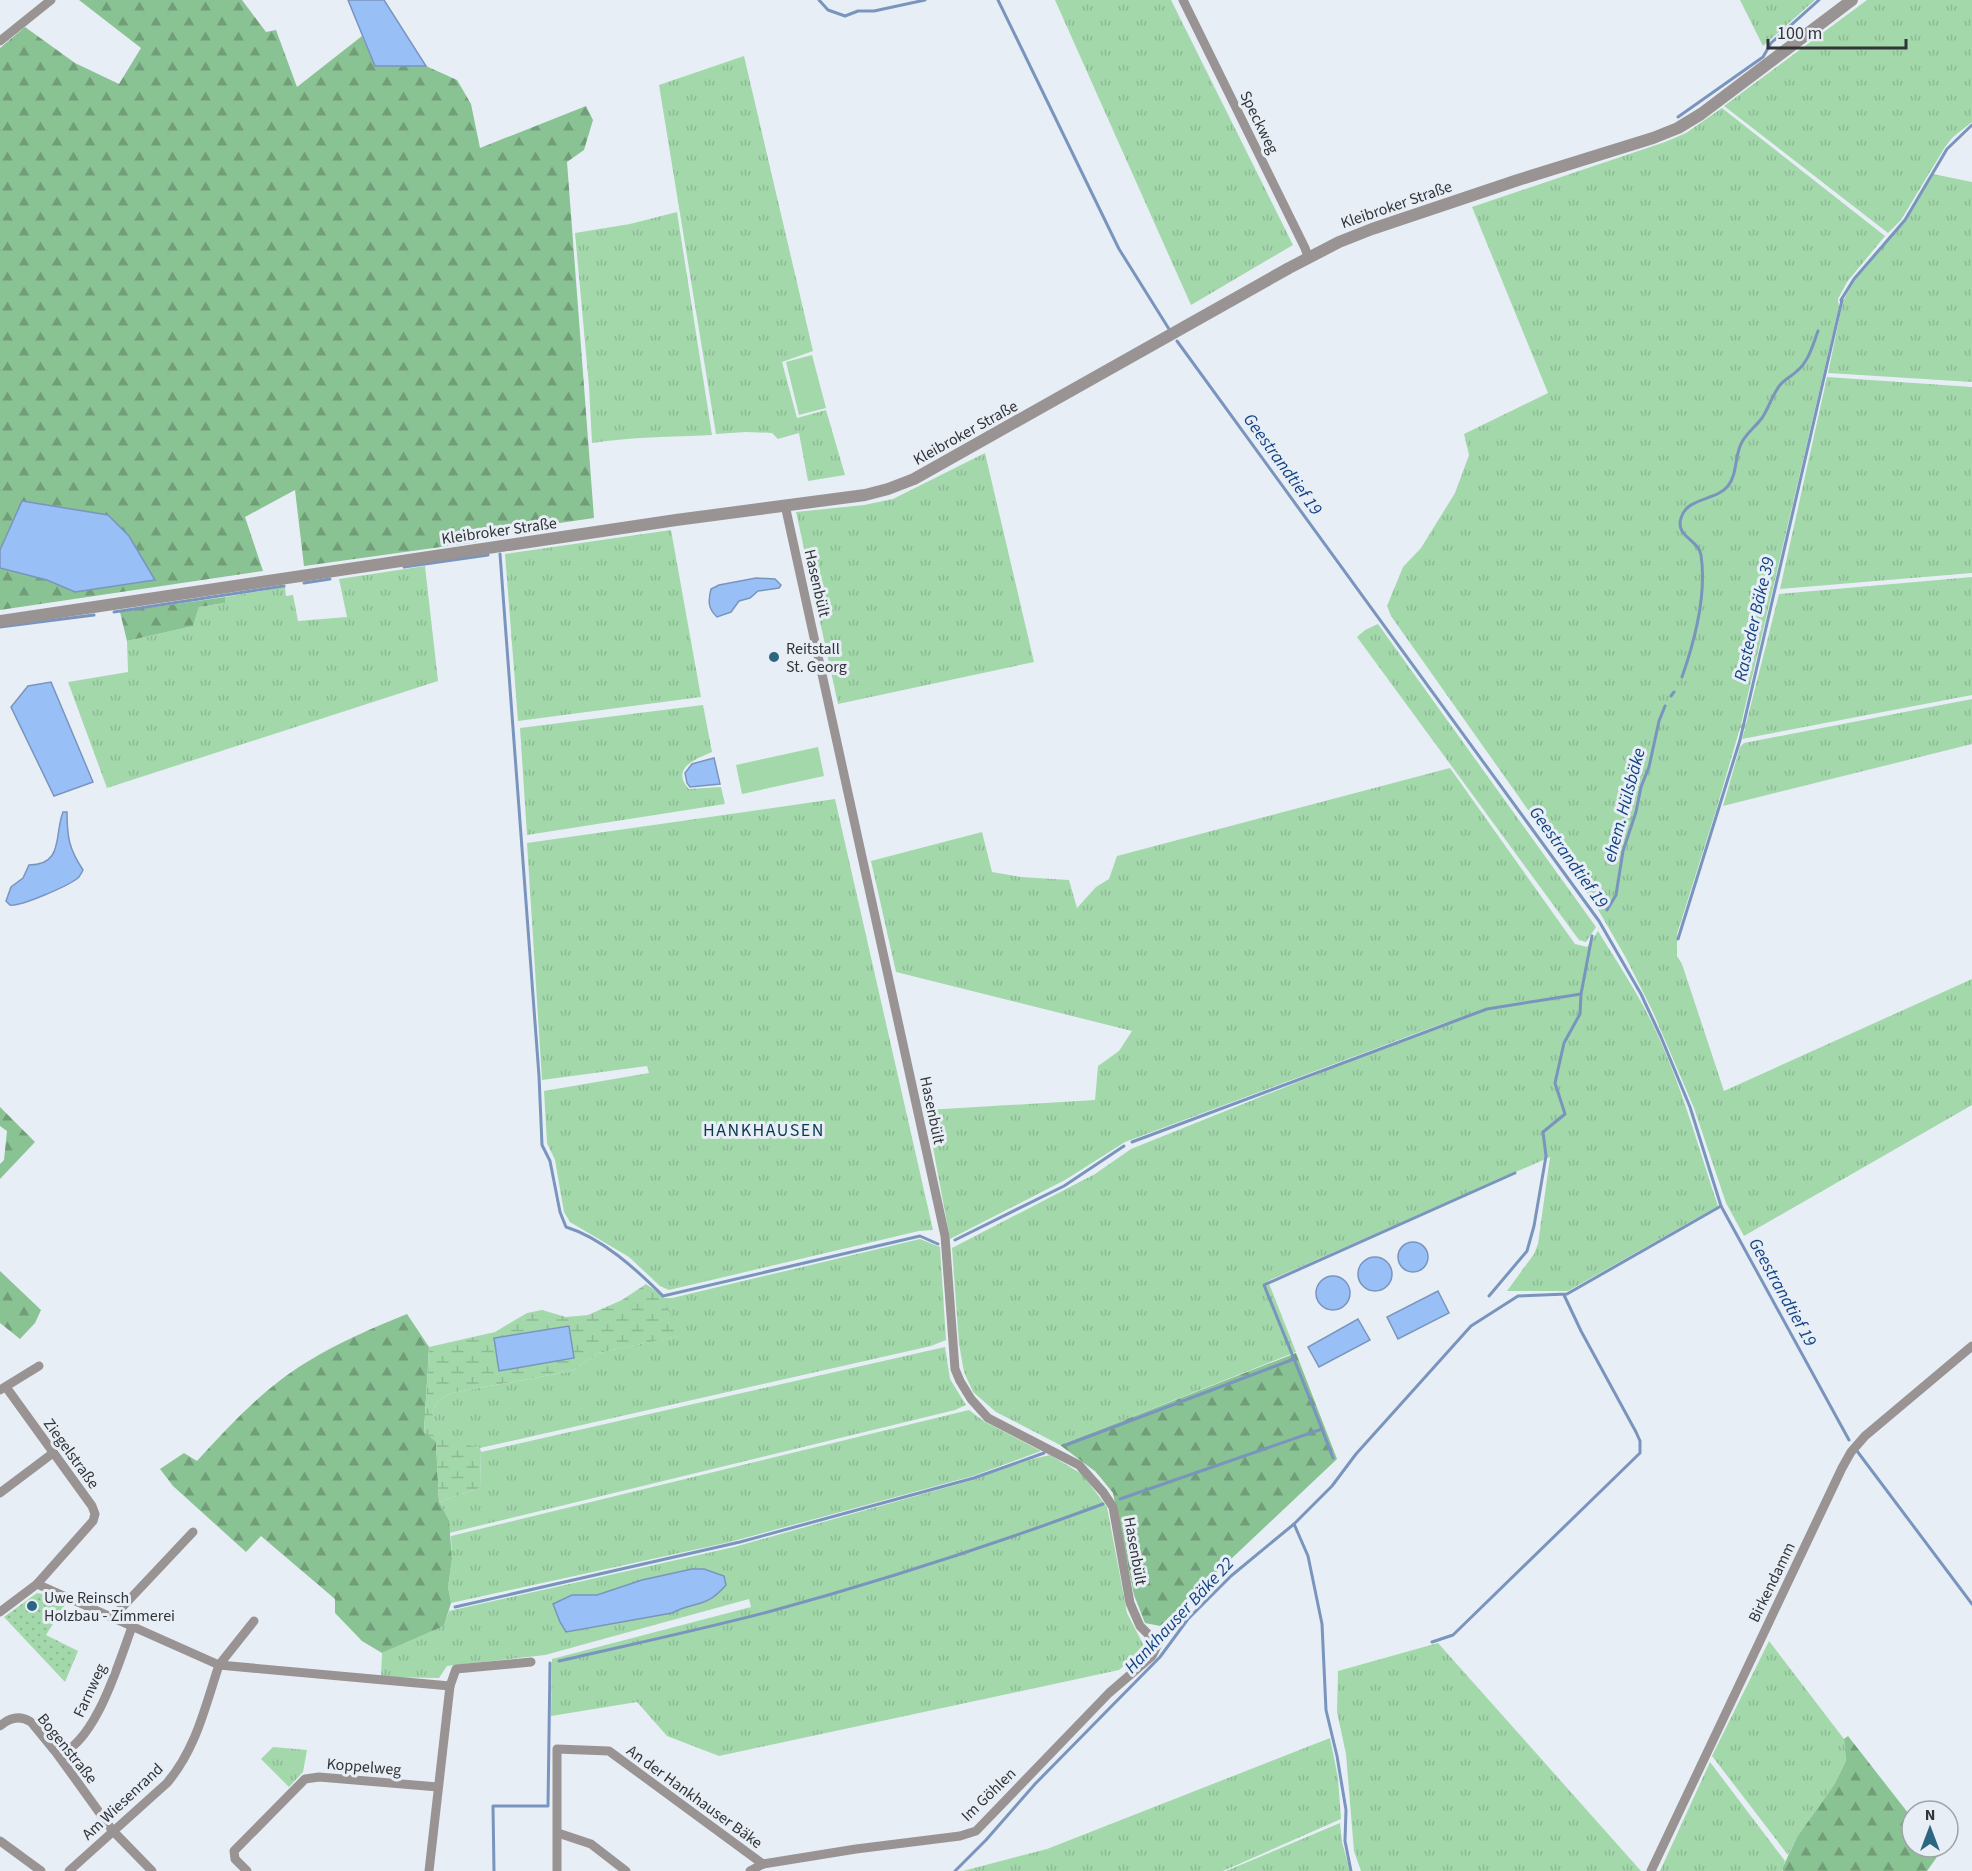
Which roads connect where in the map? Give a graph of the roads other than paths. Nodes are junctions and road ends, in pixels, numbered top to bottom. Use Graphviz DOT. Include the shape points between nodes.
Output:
graph roads {
  1 [pos="51,0"];
  2 [pos="1183,0"];
  3 [pos="1852,0"];
  4 [pos="0,41"];
  5 [pos="1308,257"];
  6 [pos="785,505"];
  7 [pos="0,621"];
  8 [pos="1972,1346"];
  9 [pos="39,1366"];
  10 [pos="3,1388"];
  11 [pos="53,1454"];
  12 [pos="0,1493"];
  13 [pos="193,1532"];
  14 [pos="37,1584"];
  15 [pos="0,1612"];
  16 [pos="112,1618"];
  17 [pos="254,1621"];
  18 [pos="132,1627"];
  19 [pos="1158,1644"];
  20 [pos="531,1662"];
  21 [pos="219,1665"];
  22 [pos="450,1686"];
  23 [pos="0,1726"];
  24 [pos="58,1755"];
  25 [pos="438,1787"];
  26 [pos="112,1830"];
  27 [pos="558,1833"];
  28 [pos="0,1842"];
  29 [pos="763,1864"];
  30 [pos="41,1871"];
  31 [pos="69,1871"];
  32 [pos="152,1871"];
  33 [pos="247,1871"];
  34 [pos="429,1871"];
  35 [pos="557,1871"];
  36 [pos="626,1871"];
  37 [pos="750,1871"];
  38 [pos="1651,1871"];
  1 -- 4 [label="street"];
  2 -- 5 [label="street, Speckweg"];
  3 -- 5 [label="street, Kleibroker Straße" via="1678,128 1382,226"];
  5 -- 6 [label="street, Kleibroker Straße" via="914,479 865,495"];
  6 -- 7 [label="street, Kleibroker Straße"];
  6 -- 19 [label="street, Hasenbült" via="945,1236 955,1369 971,1399 988,1418 1079,1465 1103,1492 1113,1507 1130,1603 1140,1626"];
  8 -- 38 [label="street, Birkendamm" via="1851,1452"];
  9 -- 10 [label="street"];
  10 -- 11 [label="street, Ziegelstraße"];
  11 -- 12 [label="street"];
  11 -- 14 [label="street, Ziegelstraße" via="95,1514"];
  13 -- 16 [label="street"];
  14 -- 15 [label="street, Ziegelstraße"];
  14 -- 16 [label="street"];
  16 -- 18 [label="street"];
  17 -- 21 [label="street"];
  18 -- 21 [label="street"];
  18 -- 24 [label="street, Farnweg" via="96,1718 67,1752"];
  19 -- 29 [label="street, Im Göhlen" via="1152,1656 1109,1693 975,1831"];
  20 -- 22 [label="street" via="456,1669"];
  21 -- 22 [label="street"];
  21 -- 26 [label="street, Am Wiesenrand" via="201,1725 181,1766"];
  22 -- 25 [label="street"];
  23 -- 24 [label="street, Bogenstraße" via="14,1717 26,1719"];
  24 -- 26 [label="street, Bogenstraße"];
  25 -- 33 [label="street, Koppelweg" via="305,1779 234,1851 235,1859"];
  25 -- 34 [label="street"];
  26 -- 31 [label="street, Am Wiesenrand"];
  26 -- 32 [label="street, Bogenstraße"];
  27 -- 29 [label="street, An der Hankhauser Bäke" via="557,1749 609,1751"];
  27 -- 35 [label="street"];
  27 -- 36 [label="street" via="591,1844"];
  28 -- 30 [label="street"];
  29 -- 37 [label="street, Im Göhlen"];
}
